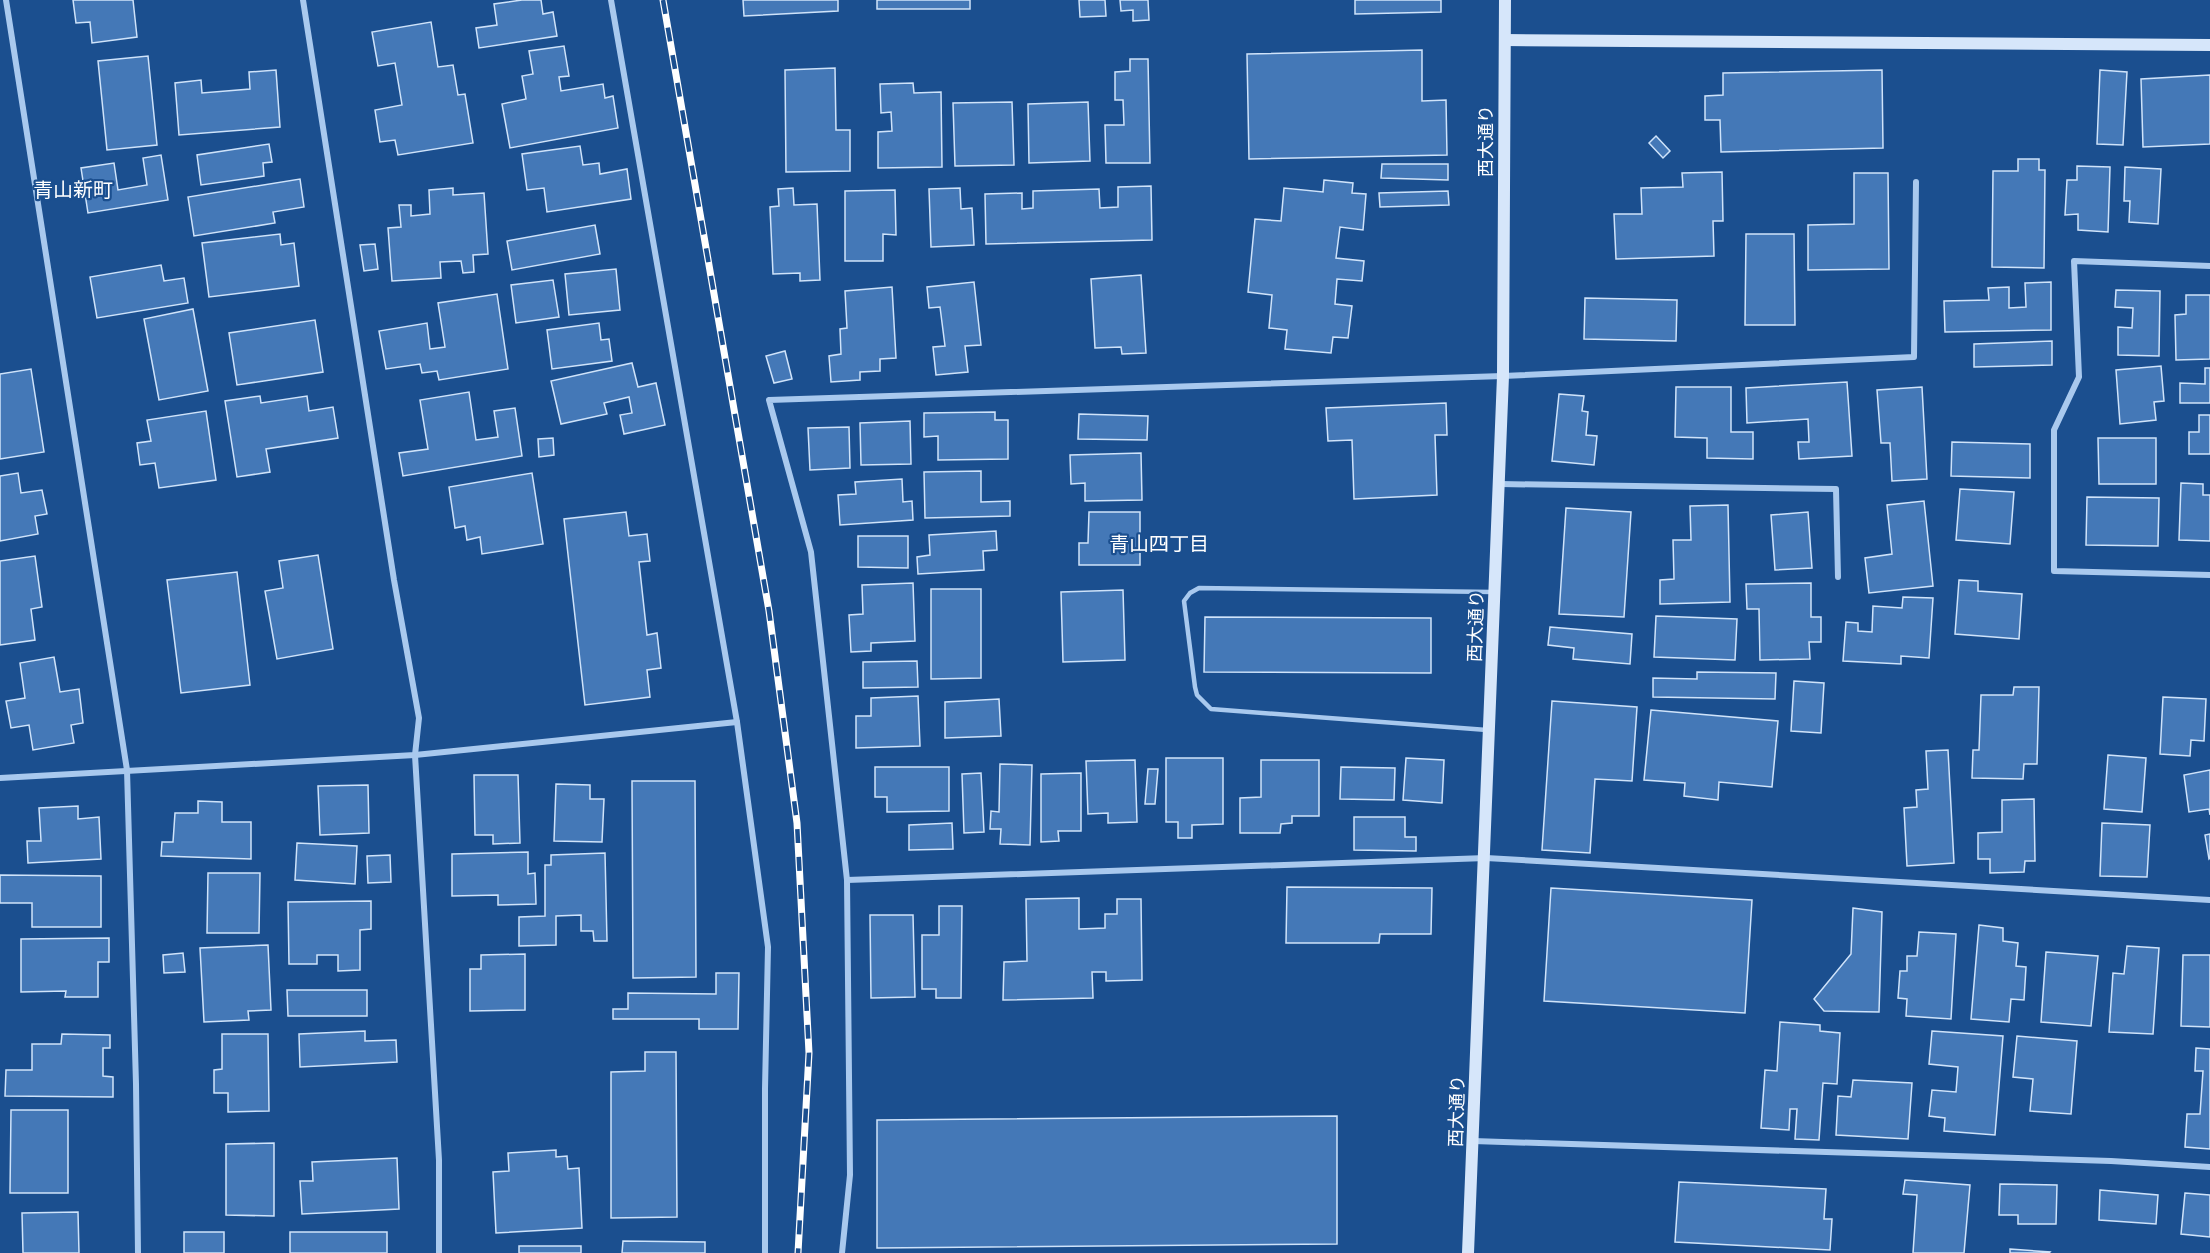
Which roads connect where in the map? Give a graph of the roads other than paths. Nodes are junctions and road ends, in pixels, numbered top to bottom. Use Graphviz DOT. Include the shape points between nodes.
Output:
graph roads {
  1 [pos="6,0"];
  2 [pos="303,0"];
  3 [pos="611,0"];
  4 [pos="1505,0"];
  5 [pos="1504,40"];
  6 [pos="2210,45"];
  7 [pos="1917,182"];
  8 [pos="2210,266"];
  9 [pos="1503,376"];
  10 [pos="1500,484"];
  11 [pos="2210,575"];
  12 [pos="1838,577"];
  13 [pos="1496,592"];
  14 [pos="737,722"];
  15 [pos="1490,730"];
  16 [pos="415,755"];
  17 [pos="127,770"];
  18 [pos="0,778"];
  19 [pos="1486,858"];
  20 [pos="848,880"];
  21 [pos="2210,900"];
  22 [pos="1473,1141"];
  23 [pos="2210,1167"];
  24 [pos="138,1253"];
  25 [pos="439,1253"];
  26 [pos="765,1253"];
  27 [pos="842,1253"];
  28 [pos="1468,1253"];
  1 -- 17 [label="street"];
  2 -- 16 [label="street" via="419,718"];
  3 -- 14 [label="street"];
  4 -- 5 [label="street, 西大通り"];
  5 -- 6 [label="street"];
  5 -- 9 [label="street, 西大通り"];
  7 -- 9 [label="street" via="1914,357"];
  8 -- 11 [label="street" via="2074,261 2079,377 2054,430 2054,571"];
  9 -- 10 [label="street, 西大通り"];
  9 -- 20 [label="street" via="769,400 811,552"];
  10 -- 12 [label="street" via="1836,489"];
  10 -- 13 [label="street, 西大通り"];
  13 -- 15 [label="street, 西大通り"];
  13 -- 15 [label="lane" via="1199,588 1185,601 1195,687 1211,710"];
  14 -- 16 [label="street"];
  14 -- 26 [label="street" via="768,947"];
  15 -- 19 [label="street, 西大通り"];
  16 -- 17 [label="street"];
  16 -- 25 [label="street" via="439,1160"];
  17 -- 18 [label="street"];
  17 -- 24 [label="street"];
  19 -- 20 [label="street"];
  19 -- 21 [label="street"];
  19 -- 22 [label="street, 西大通り"];
  20 -- 27 [label="street" via="850,1175"];
  22 -- 23 [label="street"];
  22 -- 28 [label="street, 西大通り"];
}
